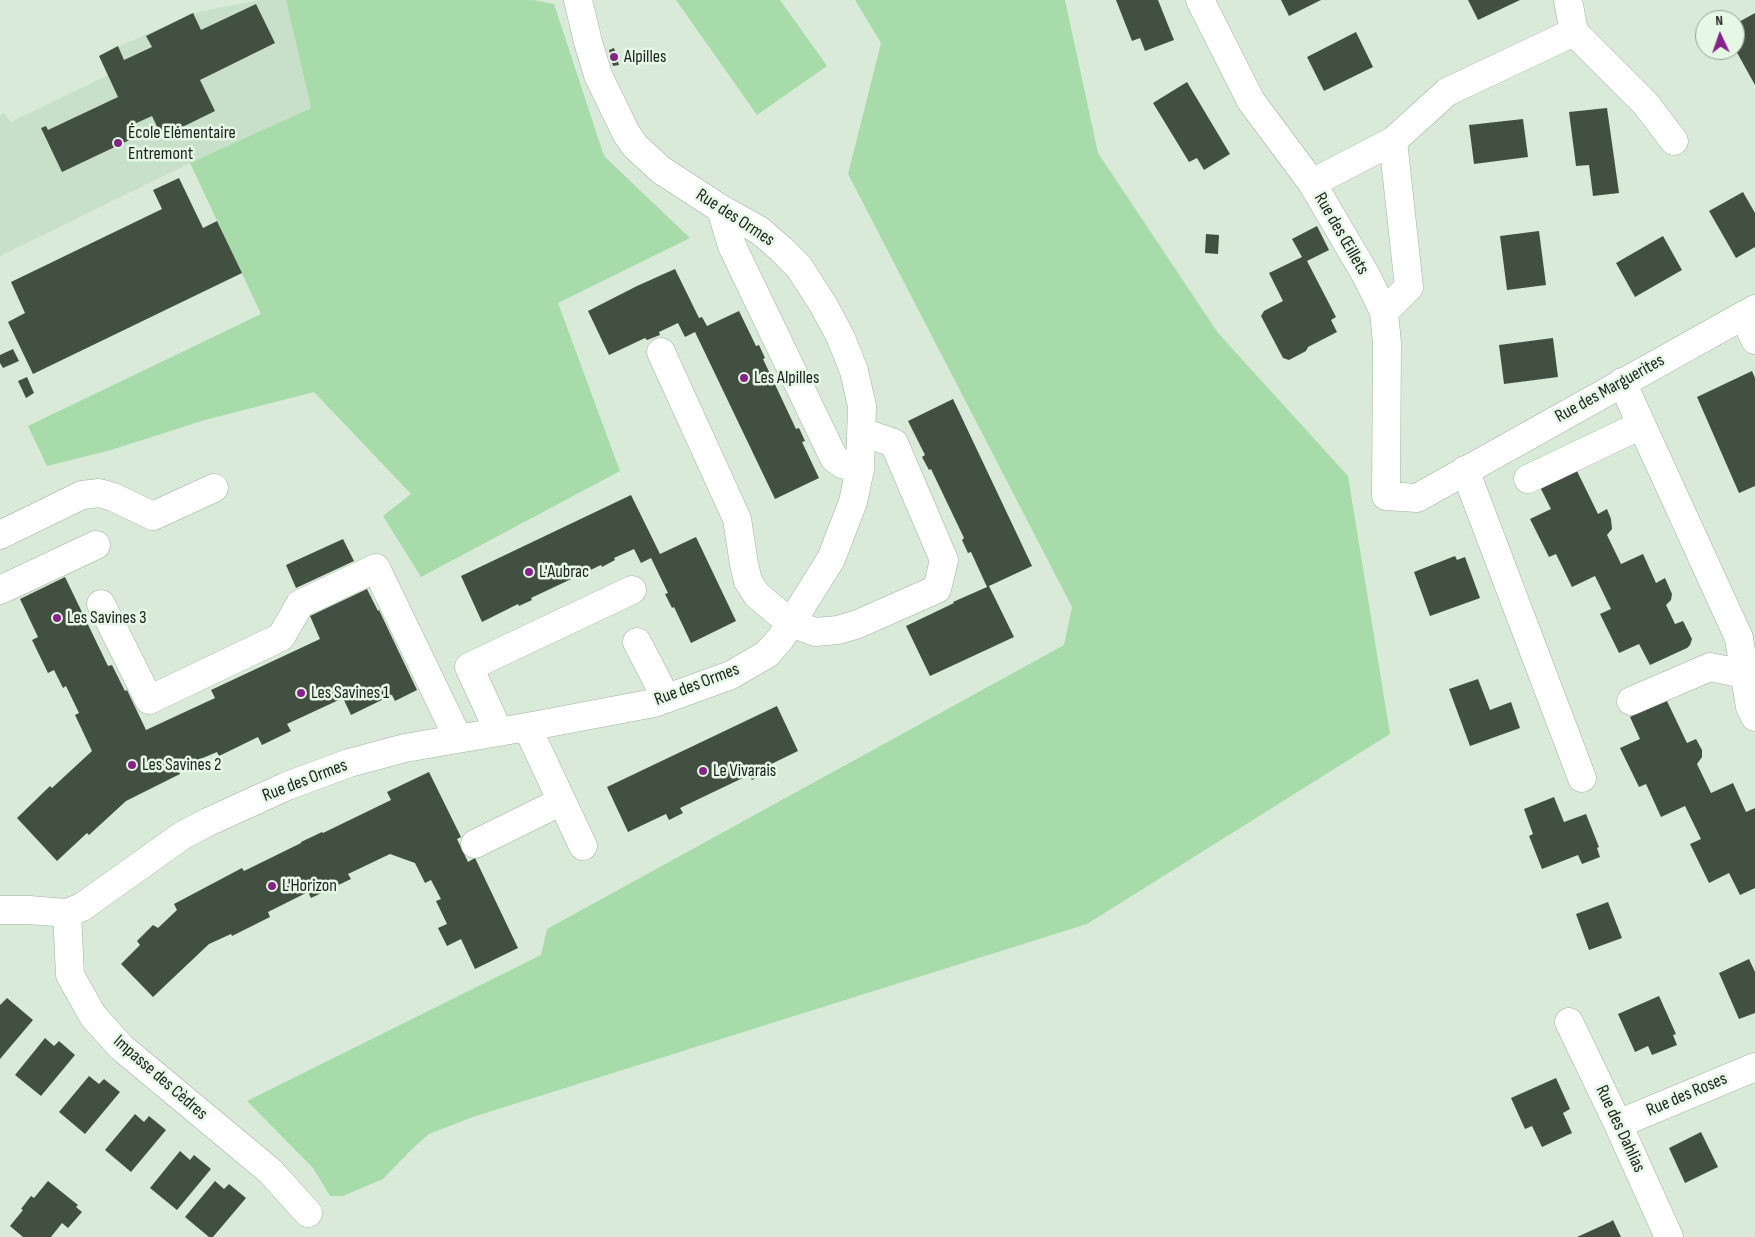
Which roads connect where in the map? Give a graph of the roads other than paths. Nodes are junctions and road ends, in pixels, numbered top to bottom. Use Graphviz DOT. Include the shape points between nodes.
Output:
graph roads {
  1 [pos="578,0"];
  2 [pos="1200,0"];
  3 [pos="1568,0"];
  4 [pos="1574,32"];
  5 [pos="1393,141"];
  6 [pos="1674,142"];
  7 [pos="1312,183"];
  8 [pos="721,209"];
  9 [pos="1384,312"];
  10 [pos="1749,312"];
  11 [pos="1755,340"];
  12 [pos="661,352"];
  13 [pos="1622,382"];
  14 [pos="1641,425"];
  15 [pos="862,432"];
  16 [pos="860,469"];
  17 [pos="1465,470"];
  18 [pos="1528,479"];
  19 [pos="214,488"];
  20 [pos="1386,496"];
  21 [pos="0,534"];
  22 [pos="96,545"];
  23 [pos="0,590"];
  24 [pos="632,590"];
  25 [pos="101,604"];
  26 [pos="791,623"];
  27 [pos="637,642"];
  28 [pos="1744,674"];
  29 [pos="666,698"];
  30 [pos="1631,701"];
  31 [pos="1755,717"];
  32 [pos="527,727"];
  33 [pos="500,732"];
  34 [pos="458,738"];
  35 [pos="1582,778"];
  36 [pos="562,801"];
  37 [pos="475,844"];
  38 [pos="583,846"];
  39 [pos="0,910"];
  40 [pos="67,913"];
  41 [pos="1569,1022"];
  42 [pos="1755,1067"];
  43 [pos="1618,1124"];
  44 [pos="308,1213"];
  45 [pos="1669,1237"];
  1 -- 8 [label="street, Rue des Ormes" via="598,75 626,133 661,170"];
  2 -- 7 [label="street, Rue des Œillets" via="1251,101"];
  3 -- 4 [label="street"];
  4 -- 5 [label="street" via="1447,92"];
  4 -- 6 [label="street" via="1645,103"];
  5 -- 7 [label="street"];
  5 -- 9 [label="street" via="1409,287"];
  7 -- 9 [label="street, Rue des Œillets"];
  8 -- 15 [label="street, Rue des Ormes" via="759,230 781,249 799,267 824,306 854,371 862,406"];
  8 -- 16 [label="street" via="732,246 834,458"];
  9 -- 20 [label="street, Rue des Œillets" via="1387,343"];
  10 -- 11 [label="street"];
  10 -- 13 [label="street, Rue des Marguerites"];
  12 -- 26 [label="street" via="736,518 748,581 758,595"];
  13 -- 14 [label="street"];
  13 -- 17 [label="street, Rue des Marguerites"];
  14 -- 18 [label="street"];
  14 -- 28 [label="street" via="1739,638"];
  15 -- 16 [label="street, Rue des Ormes"];
  15 -- 26 [label="street" via="894,444 944,560 937,589 838,630 815,632"];
  16 -- 26 [label="street, Rue des Ormes" via="853,502 831,559"];
  17 -- 20 [label="street, Rue des Marguerites" via="1416,498"];
  17 -- 35 [label="street"];
  19 -- 21 [label="street" via="153,516 113,497 82,495"];
  22 -- 23 [label="street"];
  24 -- 33 [label="street" via="469,667"];
  25 -- 34 [label="street" via="149,700 281,637 300,604 376,568"];
  26 -- 29 [label="street, Rue des Ormes" via="767,654 731,676"];
  27 -- 29 [label="street"];
  28 -- 30 [label="street" via="1710,667"];
  28 -- 31 [label="street"];
  29 -- 32 [label="street, Rue des Ormes"];
  32 -- 33 [label="street, Rue des Ormes"];
  32 -- 36 [label="street"];
  33 -- 34 [label="street, Rue des Ormes"];
  34 -- 40 [label="street, Rue des Ormes" via="349,763 264,796 183,835 82,907"];
  36 -- 37 [label="street"];
  36 -- 38 [label="street"];
  39 -- 40 [label="street"];
  40 -- 44 [label="street, Impasse des Cèdres" via="70,975 93,1016 121,1047 270,1171"];
  41 -- 43 [label="street, Rue des Dahlias"];
  42 -- 43 [label="street, Rue des Roses"];
  43 -- 45 [label="street, Rue des Dahlias"];
}
